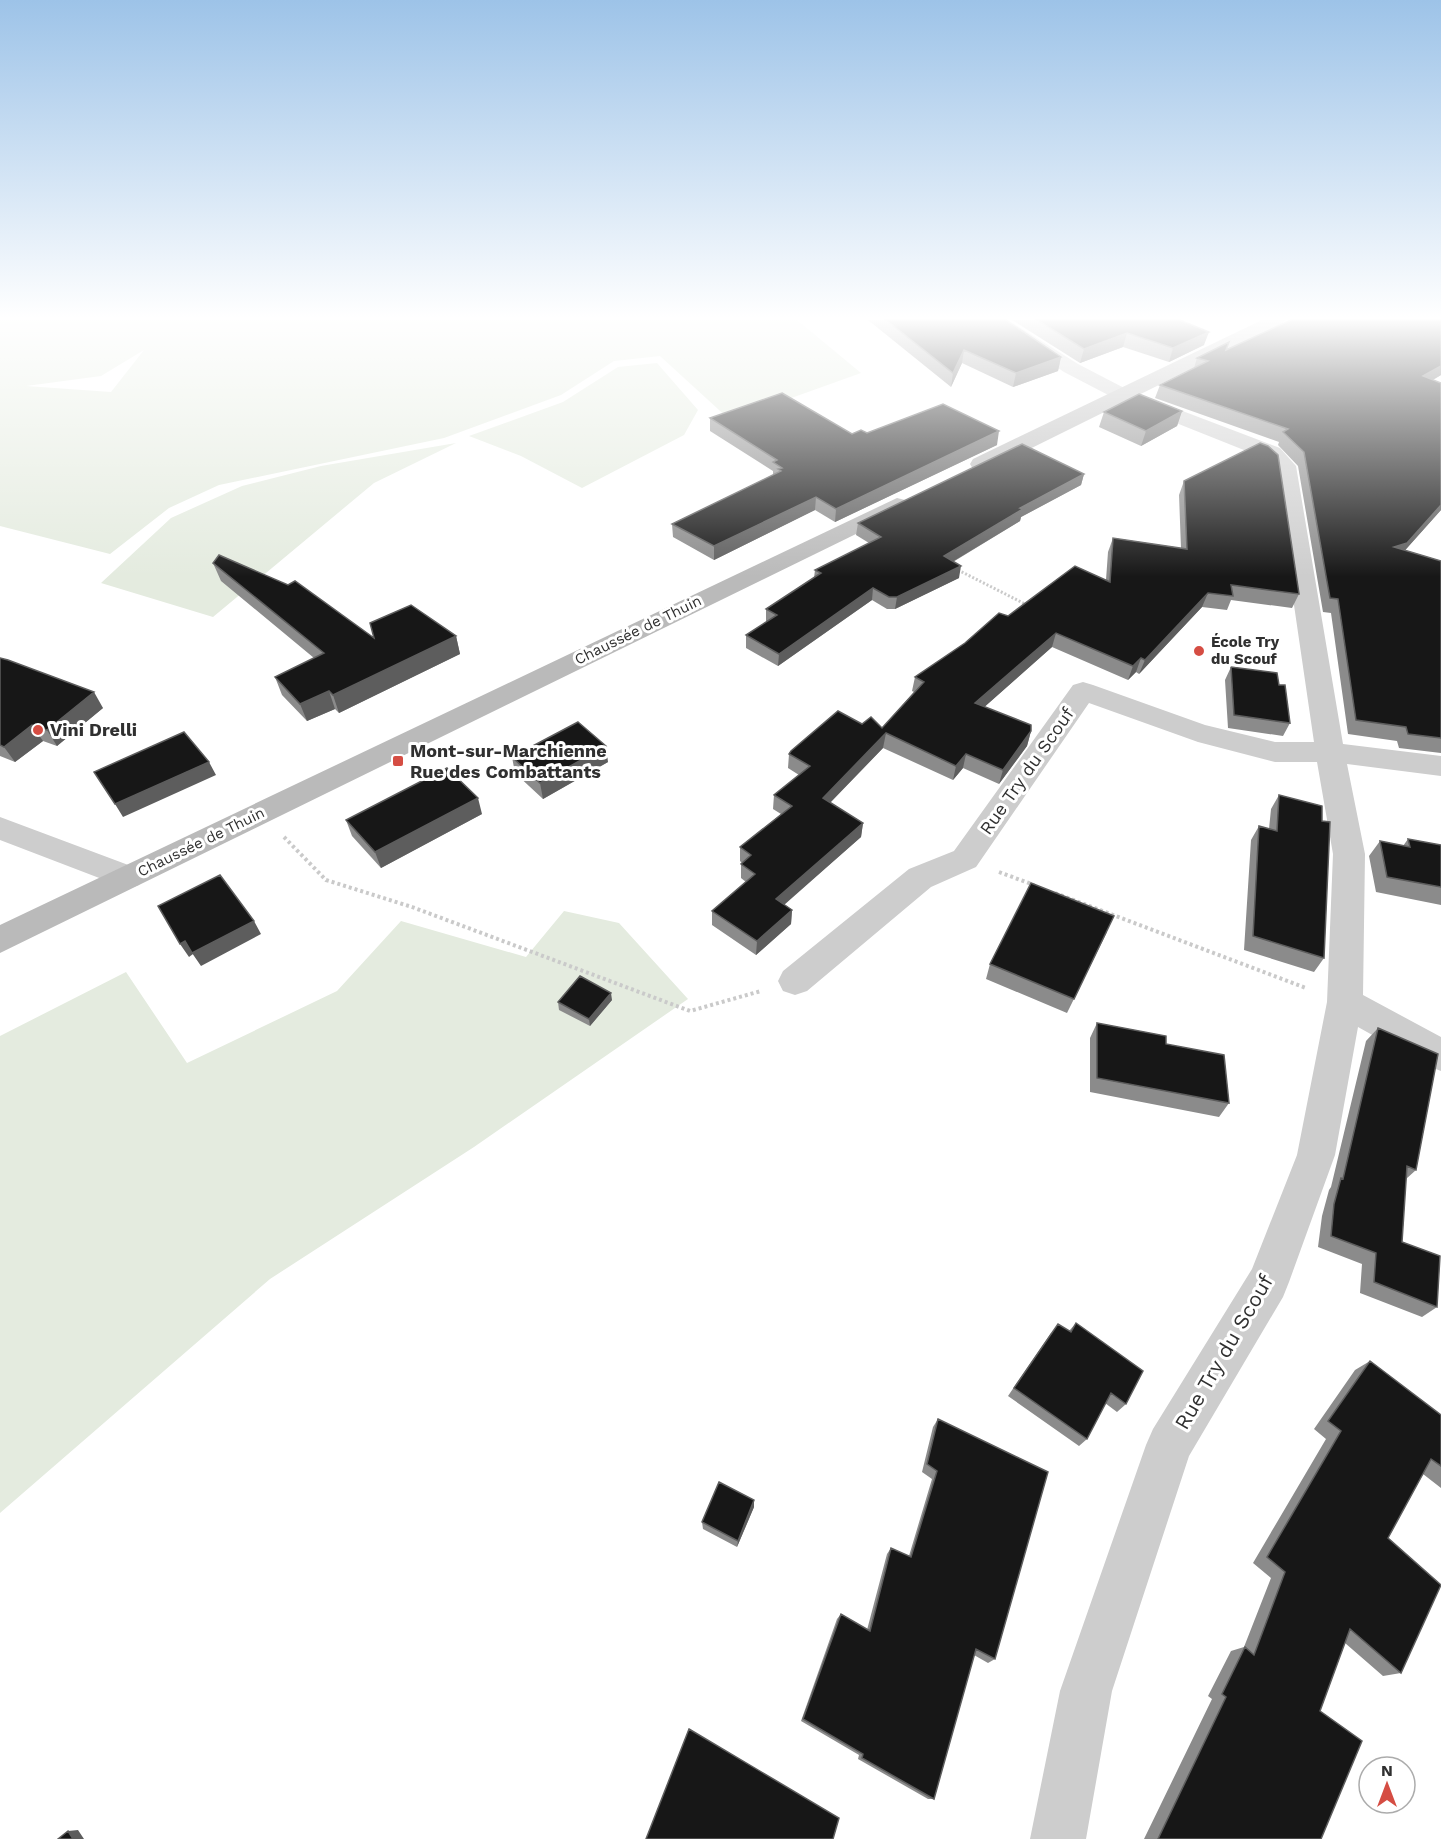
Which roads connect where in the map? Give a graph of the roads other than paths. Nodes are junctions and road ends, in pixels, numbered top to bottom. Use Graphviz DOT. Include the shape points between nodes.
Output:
graph roads {
  1 [pos="1101,406"];
  2 [pos="1151,406"];
  3 [pos="956,476"];
  4 [pos="914,496"];
  5 [pos="1330,752"];
  6 [pos="1441,766"];
  7 [pos="0,828"];
  8 [pos="128,878"];
  9 [pos="0,940"];
  10 [pos="795,981"];
  11 [pos="1346,1002"];
  12 [pos="1441,1055"];
  13 [pos="1058,1839"];
  1 -- 3 [label="main road"];
  2 -- 5 [label="street, Rue Try du Scouf" via="1272,453 1285,466"];
  4 -- 8 [label="main road, Chaussée de Thuin"];
  5 -- 6 [label="street, Rue Try du Scouf"];
  5 -- 10 [label="street, Rue Try du Scouf" via="1275,752 1209,736 1083,691 965,859 920,878"];
  5 -- 11 [label="street, Rue Try du Scouf" via="1349,854"];
  7 -- 8 [label="street"];
  8 -- 9 [label="main road, Chaussée de Thuin"];
  11 -- 12 [label="street"];
  11 -- 13 [label="street, Rue Try du Scouf" via="1316,1155 1268,1282 1169,1445 1086,1691"];
}
